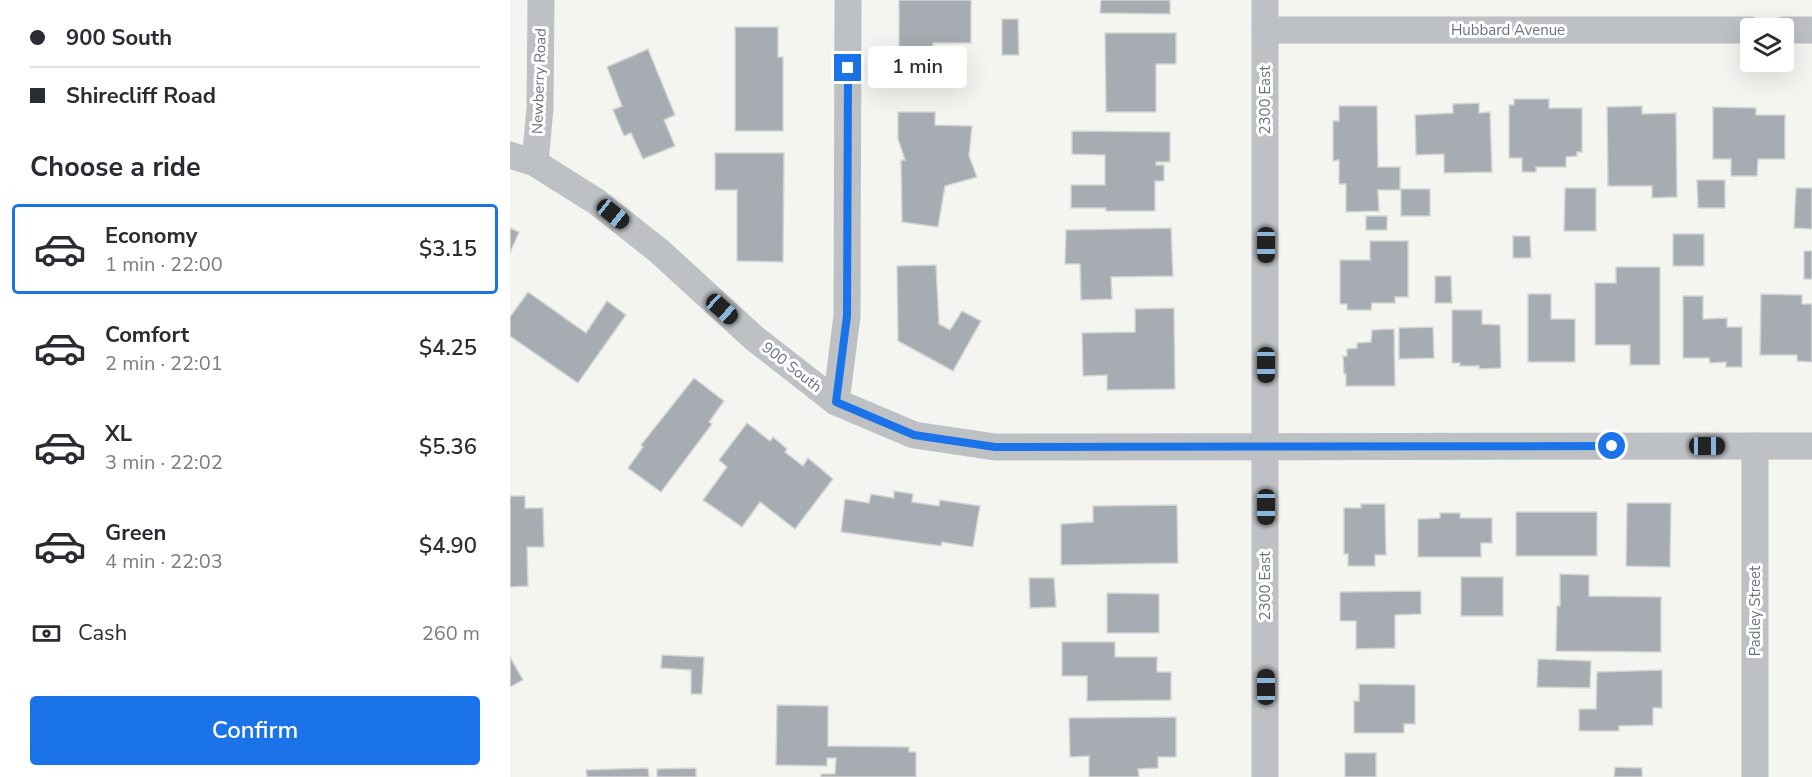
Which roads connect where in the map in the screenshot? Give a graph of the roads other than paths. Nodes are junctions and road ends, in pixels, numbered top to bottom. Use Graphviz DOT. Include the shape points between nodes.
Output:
graph roads {
  1 [pos="541,0"];
  2 [pos="848,0"];
  3 [pos="1266,0"];
  4 [pos="1266,30"];
  5 [pos="1740,30"];
  6 [pos="1794,30"];
  7 [pos="1812,30"];
  8 [pos="523,159"];
  9 [pos="836,402"];
  10 [pos="1266,446"];
  11 [pos="1755,446"];
  12 [pos="1812,446"];
  13 [pos="1266,777"];
  14 [pos="1755,777"];
  1 -- 8 [label="street, Newberry Road" via="540,108"];
  2 -- 9 [label="street" via="847,316"];
  3 -- 4 [label="street, 2300 East"];
  4 -- 5 [label="street, Hubbard Avenue"];
  4 -- 10 [label="street, 2300 East"];
  6 -- 7 [label="street"];
  8 -- 9 [label="street, 900 South" via="597,202 659,251 754,338"];
  9 -- 10 [label="street, 900 South" via="914,435 995,447"];
  10 -- 11 [label="street, 900 South"];
  10 -- 13 [label="street, 2300 East"];
  11 -- 12 [label="street, 900 South"];
  11 -- 14 [label="street, Padley Street"];
}
